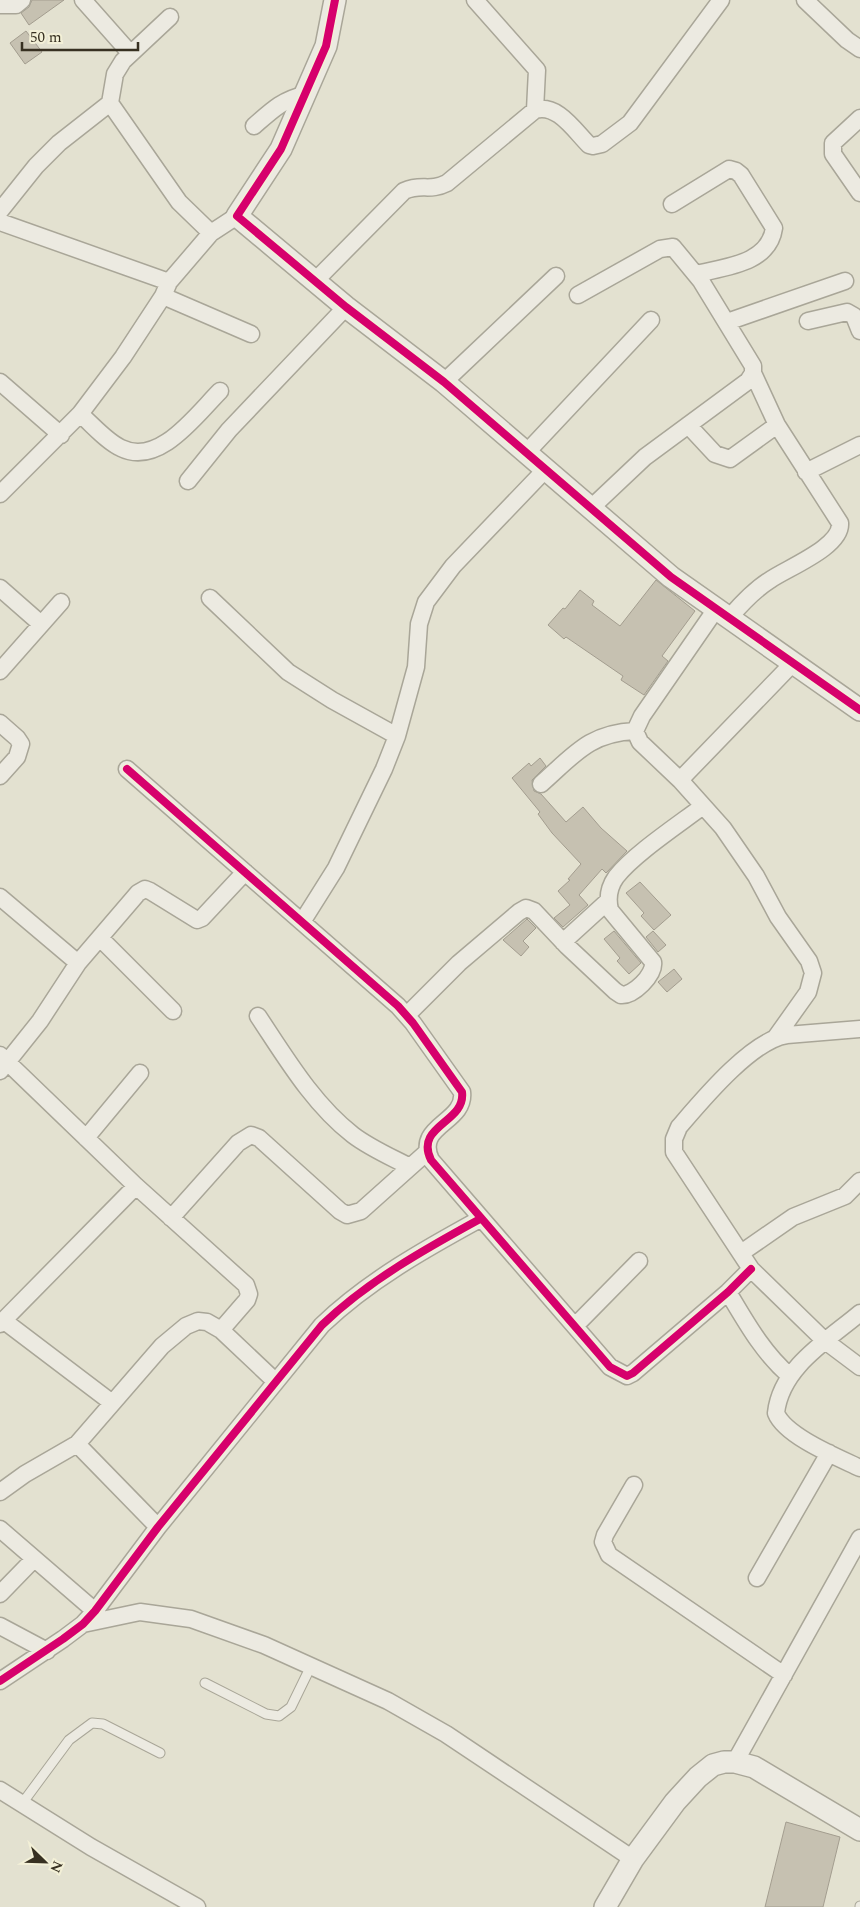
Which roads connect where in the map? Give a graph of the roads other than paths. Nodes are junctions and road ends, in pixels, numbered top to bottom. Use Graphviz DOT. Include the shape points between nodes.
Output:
graph roads {
  1 [pos="22,0"];
  2 [pos="83,0"];
  3 [pos="335,0"];
  4 [pos="475,0"];
  5 [pos="721,0"];
  6 [pos="805,0"];
  7 [pos="2,7"];
  8 [pos="170,17"];
  9 [pos="860,49"];
  10 [pos="130,53"];
  11 [pos="304,95"];
  12 [pos="110,103"];
  13 [pos="535,110"];
  14 [pos="860,118"];
  15 [pos="254,126"];
  16 [pos="860,193"];
  17 [pos="672,204"];
  18 [pos="0,211"];
  19 [pos="237,216"];
  20 [pos="0,222"];
  21 [pos="212,233"];
  22 [pos="696,274"];
  23 [pos="556,276"];
  24 [pos="315,280"];
  25 [pos="845,281"];
  26 [pos="166,289"];
  27 [pos="578,295"];
  28 [pos="346,307"];
  29 [pos="651,320"];
  30 [pos="808,321"];
  31 [pos="727,322"];
  32 [pos="860,331"];
  33 [pos="251,334"];
  34 [pos="753,373"];
  35 [pos="0,382"];
  36 [pos="444,382"];
  37 [pos="220,391"];
  38 [pos="80,414"];
  39 [pos="688,425"];
  40 [pos="777,425"];
  41 [pos="61,435"];
  42 [pos="860,445"];
  43 [pos="527,452"];
  44 [pos="545,470"];
  45 [pos="806,472"];
  46 [pos="188,481"];
  47 [pos="0,494"];
  48 [pos="592,507"];
  49 [pos="0,588"];
  50 [pos="210,598"];
  51 [pos="61,602"];
  52 [pos="723,613"];
  53 [pos="41,624"];
  54 [pos="794,662"];
  55 [pos="0,670"];
  56 [pos="860,710"];
  57 [pos="0,723"];
  58 [pos="636,731"];
  59 [pos="397,736"];
  60 [pos="127,769"];
  61 [pos="0,776"];
  62 [pos="680,780"];
  63 [pos="540,784"];
  64 [pos="703,806"];
  65 [pos="246,872"];
  66 [pos="0,897"];
  67 [pos="608,901"];
  68 [pos="302,922"];
  69 [pos="100,938"];
  70 [pos="563,942"];
  71 [pos="78,963"];
  72 [pos="173,1011"];
  73 [pos="407,1015"];
  74 [pos="258,1016"];
  75 [pos="860,1029"];
  76 [pos="776,1037"];
  77 [pos="3,1063"];
  78 [pos="140,1073"];
  79 [pos="86,1138"];
  80 [pos="427,1152"];
  81 [pos="410,1167"];
  82 [pos="860,1182"];
  83 [pos="136,1186"];
  84 [pos="171,1218"];
  85 [pos="480,1218"];
  86 [pos="741,1253"];
  87 [pos="639,1261"];
  88 [pos="751,1269"];
  89 [pos="728,1292"];
  90 [pos="860,1313"];
  91 [pos="2,1322"];
  92 [pos="575,1326"];
  93 [pos="221,1330"];
  94 [pos="824,1340"];
  95 [pos="860,1367"];
  96 [pos="790,1376"];
  97 [pos="275,1381"];
  98 [pos="111,1402"];
  99 [pos="77,1444"];
  100 [pos="829,1453"];
  101 [pos="860,1468"];
  102 [pos="634,1485"];
  103 [pos="0,1492"];
  104 [pos="158,1527"];
  105 [pos="0,1529"];
  106 [pos="860,1538"];
  107 [pos="34,1559"];
  108 [pos="757,1578"];
  109 [pos="0,1594"];
  110 [pos="95,1611"];
  111 [pos="83,1624"];
  112 [pos="2,1634"];
  113 [pos="47,1651"];
  114 [pos="310,1668"];
  115 [pos="784,1675"];
  116 [pos="0,1681"];
  117 [pos="206,1682"];
  118 [pos="160,1753"];
  119 [pos="736,1762"];
  120 [pos="0,1790"];
  121 [pos="22,1805"];
  122 [pos="860,1830"];
  123 [pos="633,1859"];
  124 [pos="197,1907"];
  125 [pos="605,1907"];
  1 -- 7 [label="street" via="16,5"];
  2 -- 10 [label="street"];
  3 -- 11 [label="street" via="326,46"];
  4 -- 13 [label="street" via="537,70"];
  5 -- 13 [label="street" via="630,123 602,144 589,145 554,110 544,107"];
  6 -- 9 [label="street"];
  8 -- 10 [label="street"];
  10 -- 12 [label="street" via="115,74"];
  11 -- 15 [label="street" via="282,102"];
  11 -- 19 [label="street" via="281,149"];
  12 -- 18 [label="street" via="59,143"];
  12 -- 21 [label="street" via="179,202"];
  13 -- 24 [label="street" via="447,182 435,189 420,186 404,191"];
  14 -- 16 [label="street" via="833,143 832,149"];
  17 -- 22 [label="street" via="729,169 741,175 774,228 767,246 746,262"];
  19 -- 21 [label="street"];
  19 -- 24 [label="street"];
  20 -- 26 [label="street"];
  21 -- 26 [label="street"];
  22 -- 27 [label="street" via="677,250 666,247"];
  22 -- 31 [label="street"];
  23 -- 36 [label="street"];
  24 -- 28 [label="street"];
  25 -- 31 [label="street"];
  26 -- 33 [label="street"];
  26 -- 38 [label="street" via="123,357"];
  28 -- 36 [label="street"];
  28 -- 46 [label="street" via="230,430"];
  29 -- 43 [label="street"];
  30 -- 32 [label="street" via="848,312 854,316"];
  31 -- 34 [label="street" via="751,359"];
  34 -- 39 [label="street" via="748,381"];
  34 -- 40 [label="street"];
  35 -- 41 [label="street"];
  36 -- 43 [label="street"];
  37 -- 38 [label="street" via="166,444 146,452 132,453 119,447"];
  38 -- 41 [label="street"];
  39 -- 40 [label="street" via="715,454 730,459"];
  39 -- 48 [label="street" via="644,457"];
  40 -- 45 [label="street"];
  41 -- 47 [label="street"];
  42 -- 45 [label="street"];
  43 -- 44 [label="street"];
  44 -- 48 [label="street"];
  44 -- 59 [label="street" via="453,566 426,602 419,624 416,667"];
  45 -- 52 [label="street" via="840,524 838,535 822,550"];
  48 -- 52 [label="street" via="671,578"];
  49 -- 53 [label="street"];
  50 -- 59 [label="street" via="288,672"];
  51 -- 53 [label="street"];
  52 -- 54 [label="street"];
  52 -- 58 [label="street" via="642,716"];
  53 -- 55 [label="street"];
  54 -- 56 [label="street"];
  54 -- 62 [label="street"];
  57 -- 61 [label="street" via="21,744 17,757"];
  58 -- 62 [label="street" via="640,742"];
  58 -- 63 [label="street" via="615,732 595,739"];
  59 -- 68 [label="street" via="336,868"];
  60 -- 65 [label="street"];
  62 -- 64 [label="street"];
  64 -- 67 [label="street" via="627,865 616,878"];
  64 -- 76 [label="street" via="723,828 756,876 778,917 809,961 813,973 808,992"];
  65 -- 68 [label="street"];
  65 -- 69 [label="street" via="197,920 150,891 142,890"];
  66 -- 71 [label="street"];
  67 -- 70 [label="street"];
  67 -- 70 [label="street" via="610,910 653,962 649,975 629,994 621,995 615,991"];
  68 -- 73 [label="street"];
  69 -- 71 [label="street"];
  69 -- 72 [label="street"];
  70 -- 73 [label="street" via="534,911 530,908 523,910 460,963"];
  71 -- 77 [label="street" via="40,1021"];
  73 -- 80 [label="street" via="462,1092 458,1108 430,1136"];
  74 -- 81 [label="street" via="296,1072 337,1120 354,1136"];
  75 -- 76 [label="street"];
  76 -- 86 [label="street" via="746,1056 679,1127 674,1139 674,1152"];
  77 -- 79 [label="street"];
  78 -- 79 [label="street"];
  79 -- 83 [label="street"];
  80 -- 81 [label="street"];
  80 -- 85 [label="street"];
  81 -- 84 [label="street" via="361,1211 347,1215 259,1138 251,1135 238,1143"];
  82 -- 86 [label="street" via="845,1196 793,1218"];
  83 -- 84 [label="street"];
  83 -- 91 [label="street"];
  84 -- 93 [label="street" via="248,1289 247,1300"];
  85 -- 92 [label="street"];
  85 -- 97 [label="street" via="431,1245 339,1309"];
  86 -- 88 [label="street"];
  87 -- 92 [label="street"];
  88 -- 89 [label="street"];
  88 -- 94 [label="street"];
  89 -- 92 [label="street" via="627,1376 610,1367"];
  89 -- 96 [label="street" via="763,1347"];
  90 -- 94 [label="street"];
  91 -- 98 [label="street"];
  93 -- 97 [label="street"];
  93 -- 98 [label="street" via="198,1320 186,1326 162,1346"];
  94 -- 95 [label="street"];
  94 -- 96 [label="street"];
  96 -- 100 [label="street" via="777,1405 778,1419"];
  97 -- 104 [label="street"];
  98 -- 99 [label="street"];
  99 -- 103 [label="street"];
  99 -- 104 [label="street"];
  100 -- 101 [label="street"];
  100 -- 108 [label="street"];
  102 -- 115 [label="street" via="605,1535 603,1542 609,1555"];
  104 -- 110 [label="street"];
  105 -- 107 [label="street"];
  106 -- 115 [label="street"];
  107 -- 109 [label="street"];
  107 -- 110 [label="street"];
  110 -- 111 [label="street"];
  111 -- 113 [label="street"];
  111 -- 114 [label="street" via="140,1612 191,1619 264,1645"];
  112 -- 113 [label="street"];
  113 -- 116 [label="street"];
  114 -- 117 [label="lane" via="291,1707 279,1716 266,1714"];
  114 -- 123 [label="street" via="388,1701 446,1734"];
  115 -- 119 [label="street"];
  118 -- 121 [label="lane" via="103,1724 92,1724 69,1740"];
  119 -- 122 [label="street" via="754,1767"];
  119 -- 123 [label="street" via="712,1765 698,1777"];
  120 -- 121 [label="street"];
  121 -- 124 [label="street"];
  123 -- 125 [label="street"];
}
